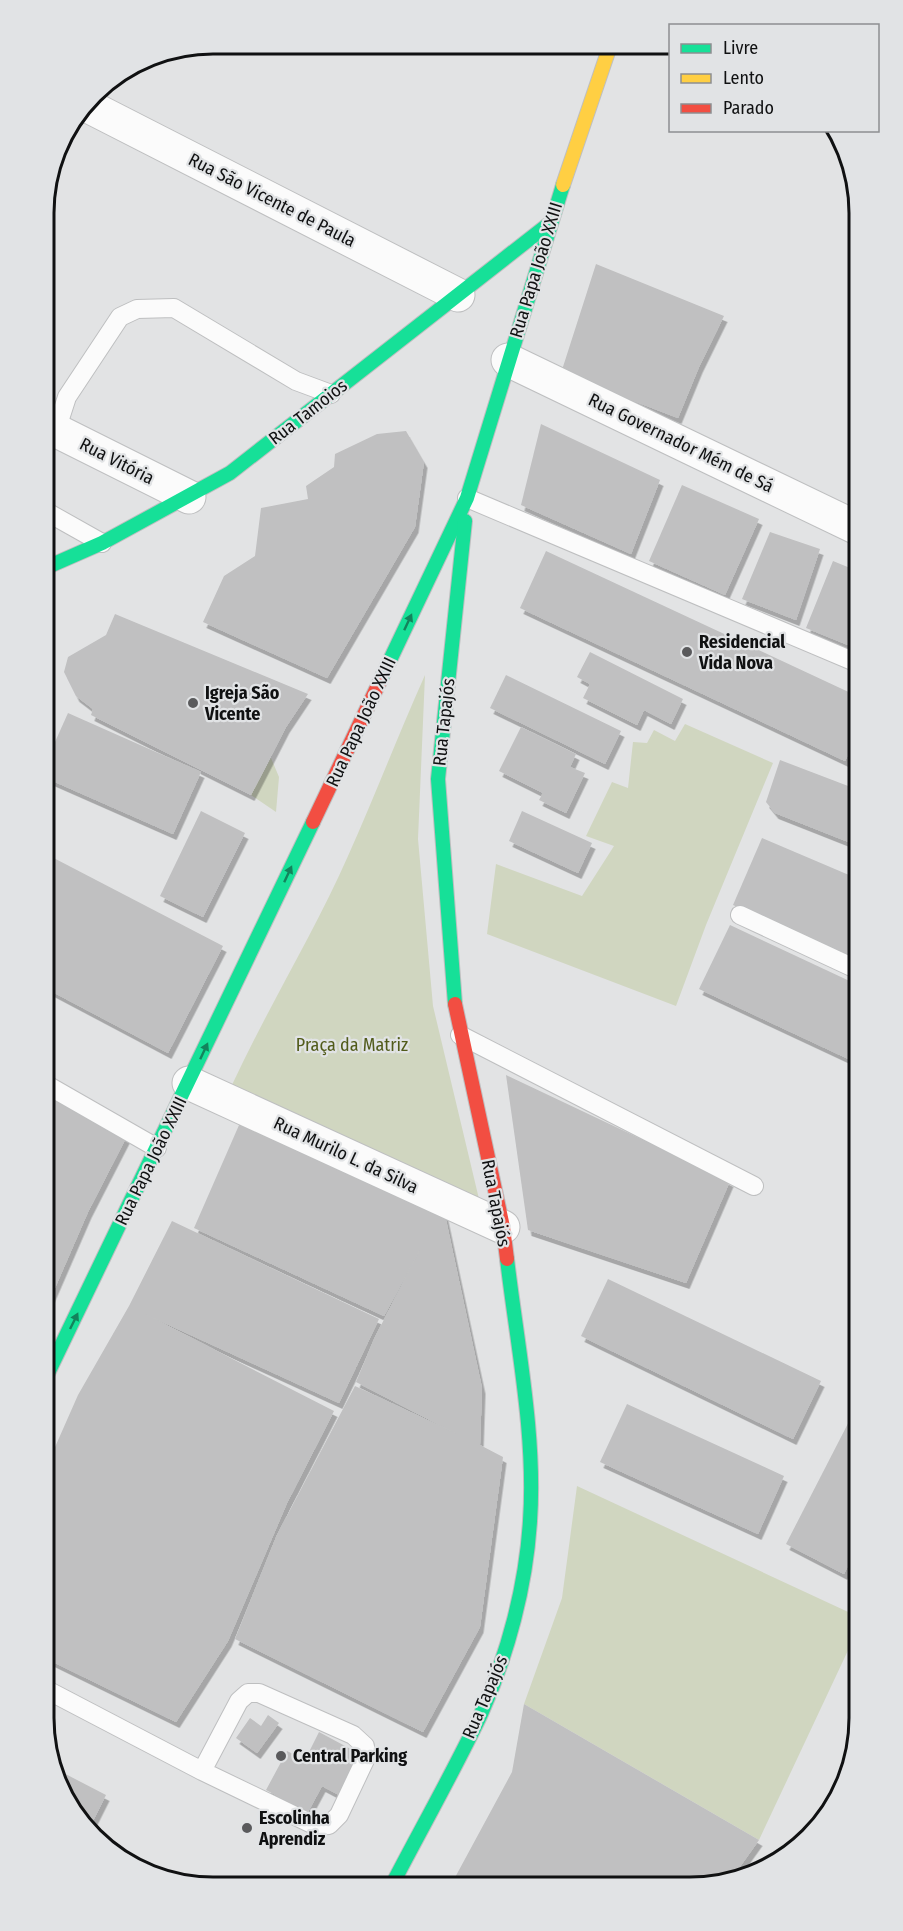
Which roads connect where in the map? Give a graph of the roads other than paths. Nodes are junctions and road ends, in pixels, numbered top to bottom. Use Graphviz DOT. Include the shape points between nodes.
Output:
graph roads {
  1 [pos="607,54"];
  2 [pos="94,109"];
  3 [pos="550,223"];
  4 [pos="458,295"];
  5 [pos="508,360"];
  6 [pos="331,394"];
  7 [pos="54,421"];
  8 [pos="54,430"];
  9 [pos="189,497"];
  10 [pos="467,498"];
  11 [pos="54,516"];
  12 [pos="849,524"];
  13 [pos="102,543"];
  14 [pos="54,564"];
  15 [pos="849,659"];
  16 [pos="740,915"];
  17 [pos="849,966"];
  18 [pos="460,1035"];
  19 [pos="189,1083"];
  20 [pos="54,1089"];
  21 [pos="157,1148"];
  22 [pos="754,1186"];
  23 [pos="503,1227"];
  24 [pos="54,1361"];
  25 [pos="54,1694"];
  26 [pos="202,1771"];
  27 [pos="396,1877"];
  1 -- 3 [label="main road, Rua Papa João XXIII"];
  2 -- 4 [label="street, Rua São Vicente de Paula"];
  3 -- 4 [label="main road, Rua Tamoios"];
  3 -- 5 [label="main road, Rua Papa João XXIII"];
  4 -- 6 [label="main road, Rua Tamoios"];
  5 -- 10 [label="main road, Rua Papa João XXIII"];
  5 -- 12 [label="street, Rua Governador Mém de Sá"];
  6 -- 7 [label="lane" via="296,381 174,308 137,309 120,317"];
  6 -- 9 [label="main road, Rua Tamoios" via="230,473"];
  8 -- 9 [label="street, Rua Vitória"];
  9 -- 13 [label="main road, Rua Tamoios"];
  10 -- 15 [label="lane"];
  10 -- 18 [label="main road, Rua Tapajós" via="438,779"];
  19 -- 10 [label="main road, Rua Papa João XXIII, one-way"];
  11 -- 13 [label="lane"];
  13 -- 14 [label="main road, Rua Tamoios"];
  16 -- 17 [label="lane"];
  18 -- 22 [label="lane"];
  18 -- 23 [label="main road, Rua Tapajós"];
  19 -- 21 [label="main road, Rua Papa João XXIII"];
  19 -- 23 [label="street, Rua Murilo L. da Silva"];
  20 -- 21 [label="lane"];
  24 -- 21 [label="main road, Rua Papa João XXIII, one-way"];
  23 -- 27 [label="main road, Rua Tapajós" via="529,1437 530,1521 520,1594 504,1653 481,1713"];
  25 -- 26 [label="lane"];
  26 -- 26 [label="lane" via="316,1826 328,1825 339,1815 365,1760 365,1746 353,1735 259,1693 248,1693 239,1701"];
}
